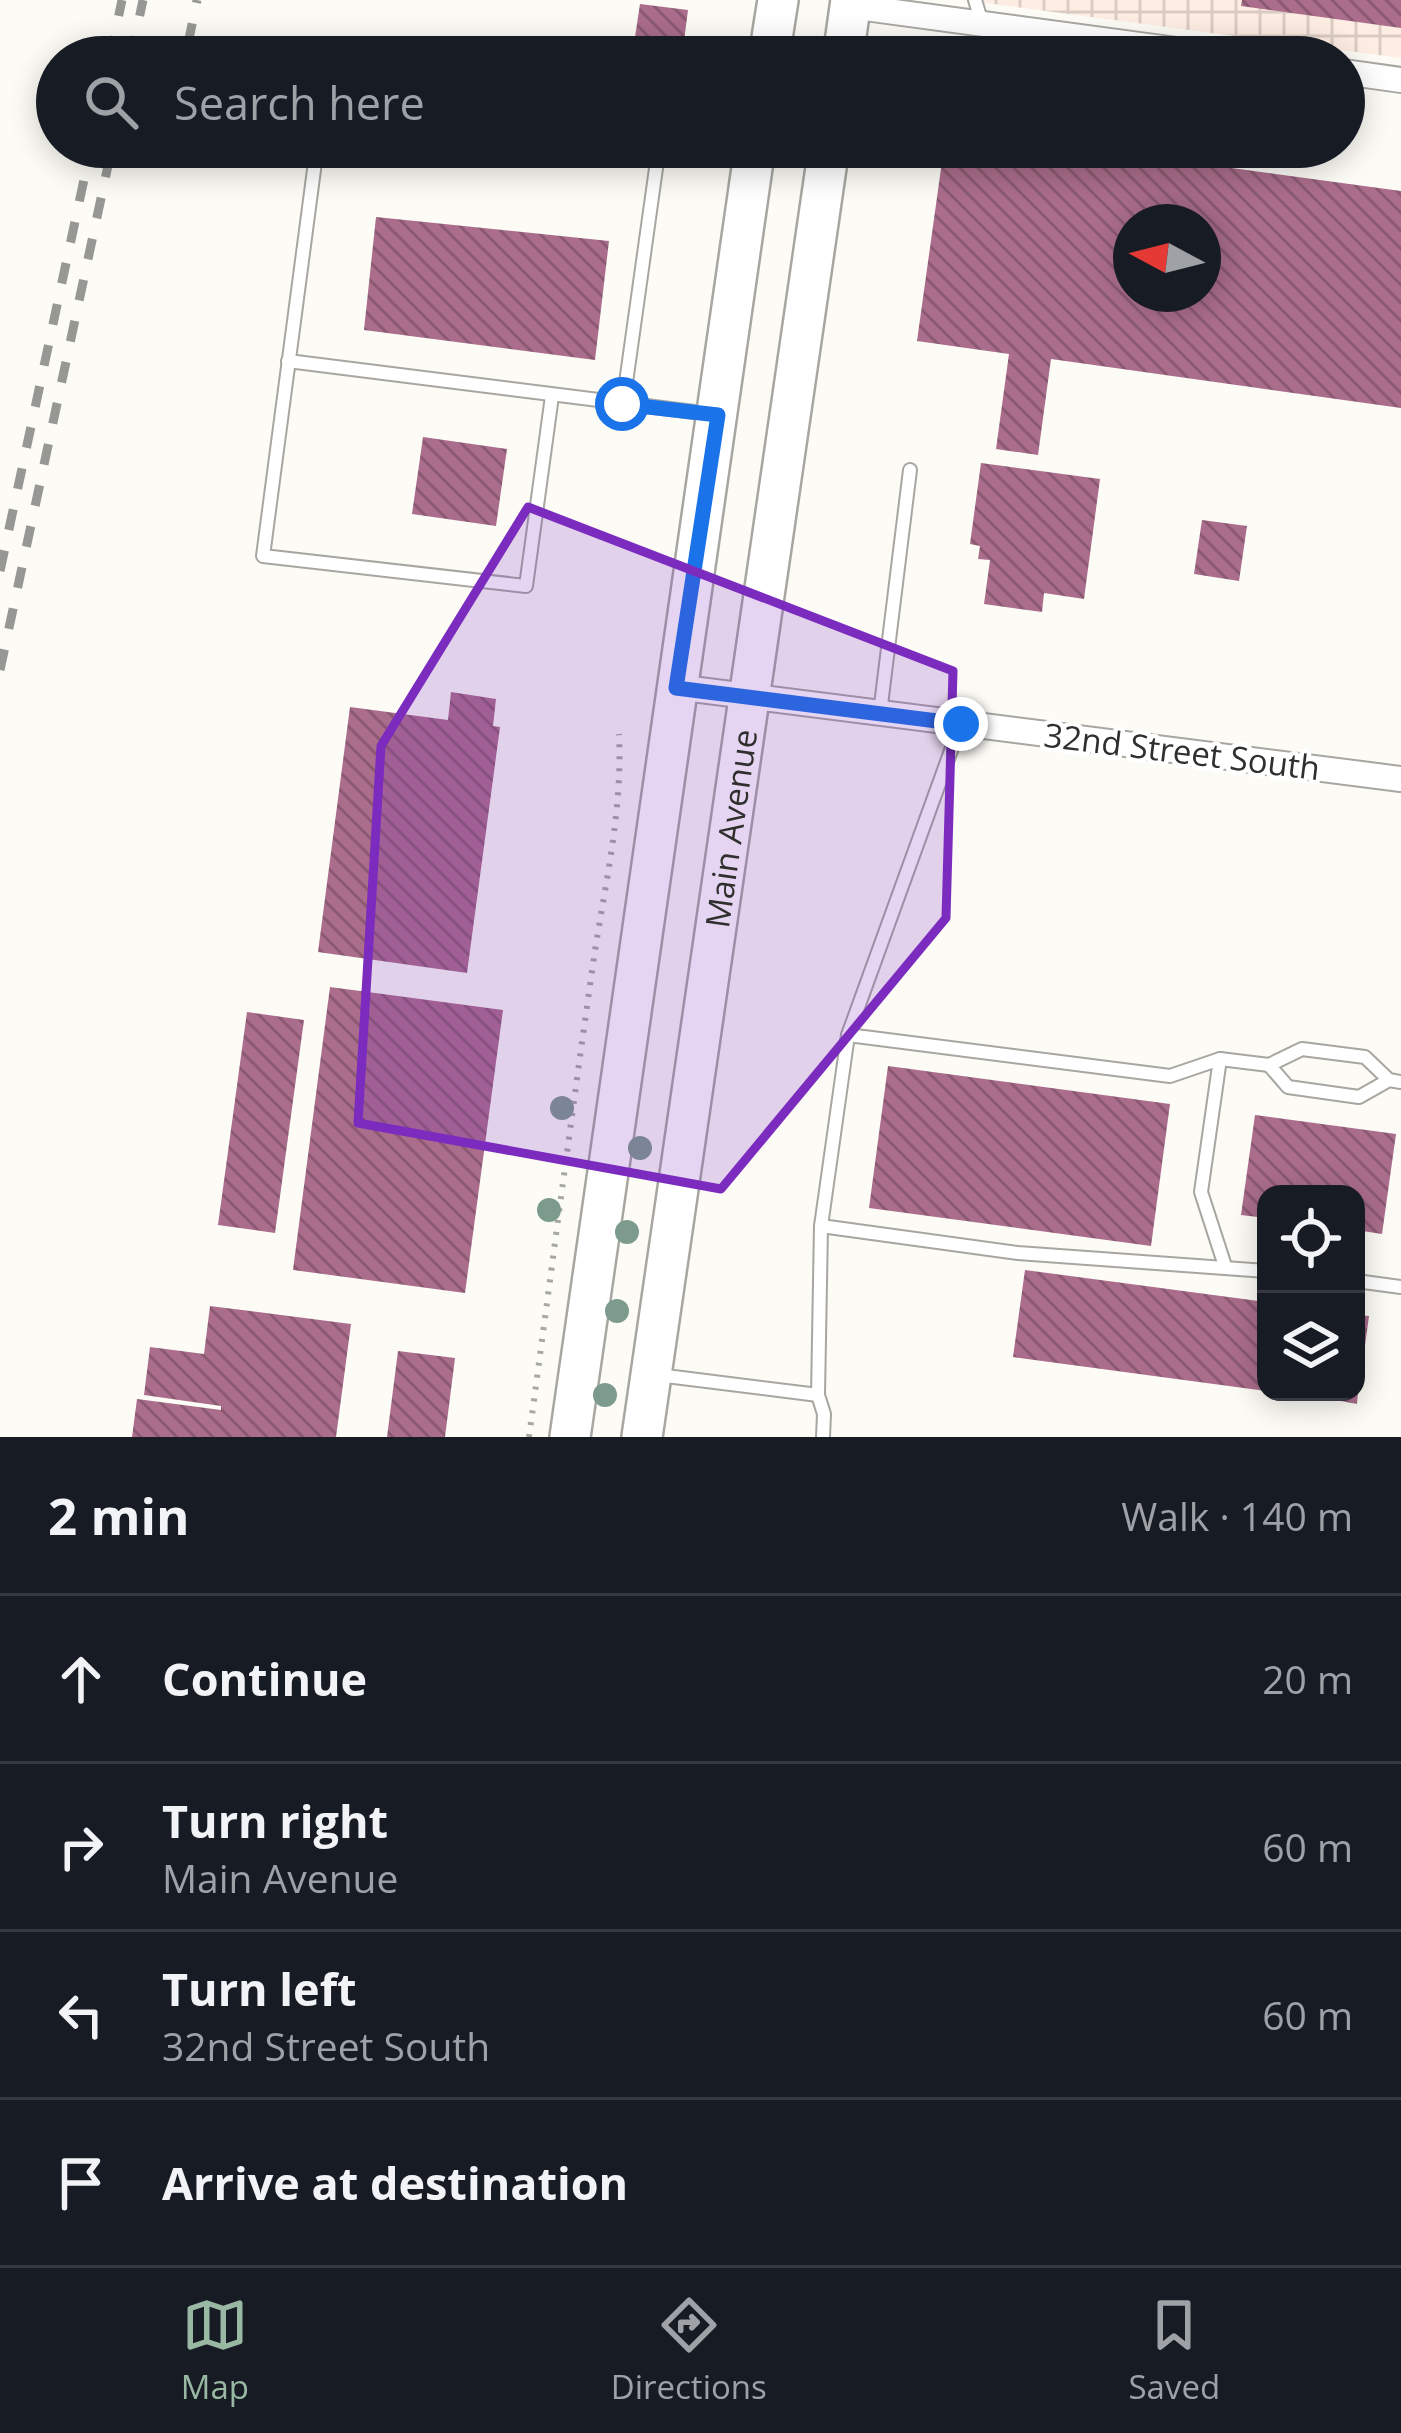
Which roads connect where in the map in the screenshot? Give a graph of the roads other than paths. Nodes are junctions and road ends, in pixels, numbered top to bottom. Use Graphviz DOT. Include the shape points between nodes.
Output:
graph roads {
  1 [pos="778,0"];
  2 [pos="851,3"];
  3 [pos="979,12"];
  4 [pos="772,36"];
  5 [pos="846,36"];
  6 [pos="1112,36"];
  7 [pos="1365,76"];
  8 [pos="1401,80"];
  9 [pos="313,168"];
  10 [pos="659,168"];
  11 [pos="752,168"];
  12 [pos="827,168"];
  13 [pos="288,362"];
  14 [pos="552,396"];
  15 [pos="622,404"];
  16 [pos="718,415"];
  17 [pos="910,470"];
  18 [pos="676,688"];
  19 [pos="747,697"];
  20 [pos="880,714"];
  21 [pos="961,724"];
  22 [pos="1401,779"];
  23 [pos="848,1035"];
  24 [pos="1220,1059"];
  25 [pos="1269,1065"];
  26 [pos="1395,1081"];
  27 [pos="821,1226"];
  28 [pos="1225,1266"];
  29 [pos="1257,1270"];
  30 [pos="1365,1282"];
  31 [pos="1401,1287"];
  32 [pos="651,1374"];
  33 [pos="818,1395"];
  34 [pos="570,1437"];
  35 [pos="642,1437"];
  36 [pos="823,1437"];
  1 -- 4 [label="main road"];
  2 -- 3 [label="street"];
  2 -- 5 [label="main road"];
  3 -- 6 [label="street"];
  7 -- 8 [label="street"];
  9 -- 13 [label="lane"];
  10 -- 15 [label="lane"];
  11 -- 16 [label="main road"];
  12 -- 19 [label="main road, Main Avenue"];
  13 -- 14 [label="lane"];
  13 -- 14 [label="lane" via="263,556 526,586"];
  14 -- 15 [label="lane"];
  15 -- 16 [label="lane"];
  16 -- 18 [label="main road"];
  17 -- 20 [label="lane"];
  18 -- 19 [label="street, 32nd Street South"];
  18 -- 34 [label="main road"];
  19 -- 20 [label="street, 32nd Street South"];
  19 -- 32 [label="main road, Main Avenue"];
  20 -- 21 [label="street, 32nd Street South"];
  21 -- 22 [label="street, 32nd Street South"];
  21 -- 23 [label="lane"];
  23 -- 24 [label="lane" via="1170,1076"];
  23 -- 27 [label="lane"];
  24 -- 25 [label="lane"];
  24 -- 28 [label="lane" via="1201,1192"];
  25 -- 26 [label="lane" via="1302,1048 1364,1058"];
  25 -- 26 [label="lane" via="1288,1087 1359,1097"];
  27 -- 28 [label="lane" via="1018,1252"];
  27 -- 33 [label="lane"];
  28 -- 29 [label="lane"];
  30 -- 31 [label="lane"];
  32 -- 33 [label="lane"];
  32 -- 35 [label="main road, Main Avenue"];
  33 -- 36 [label="lane"];
}
